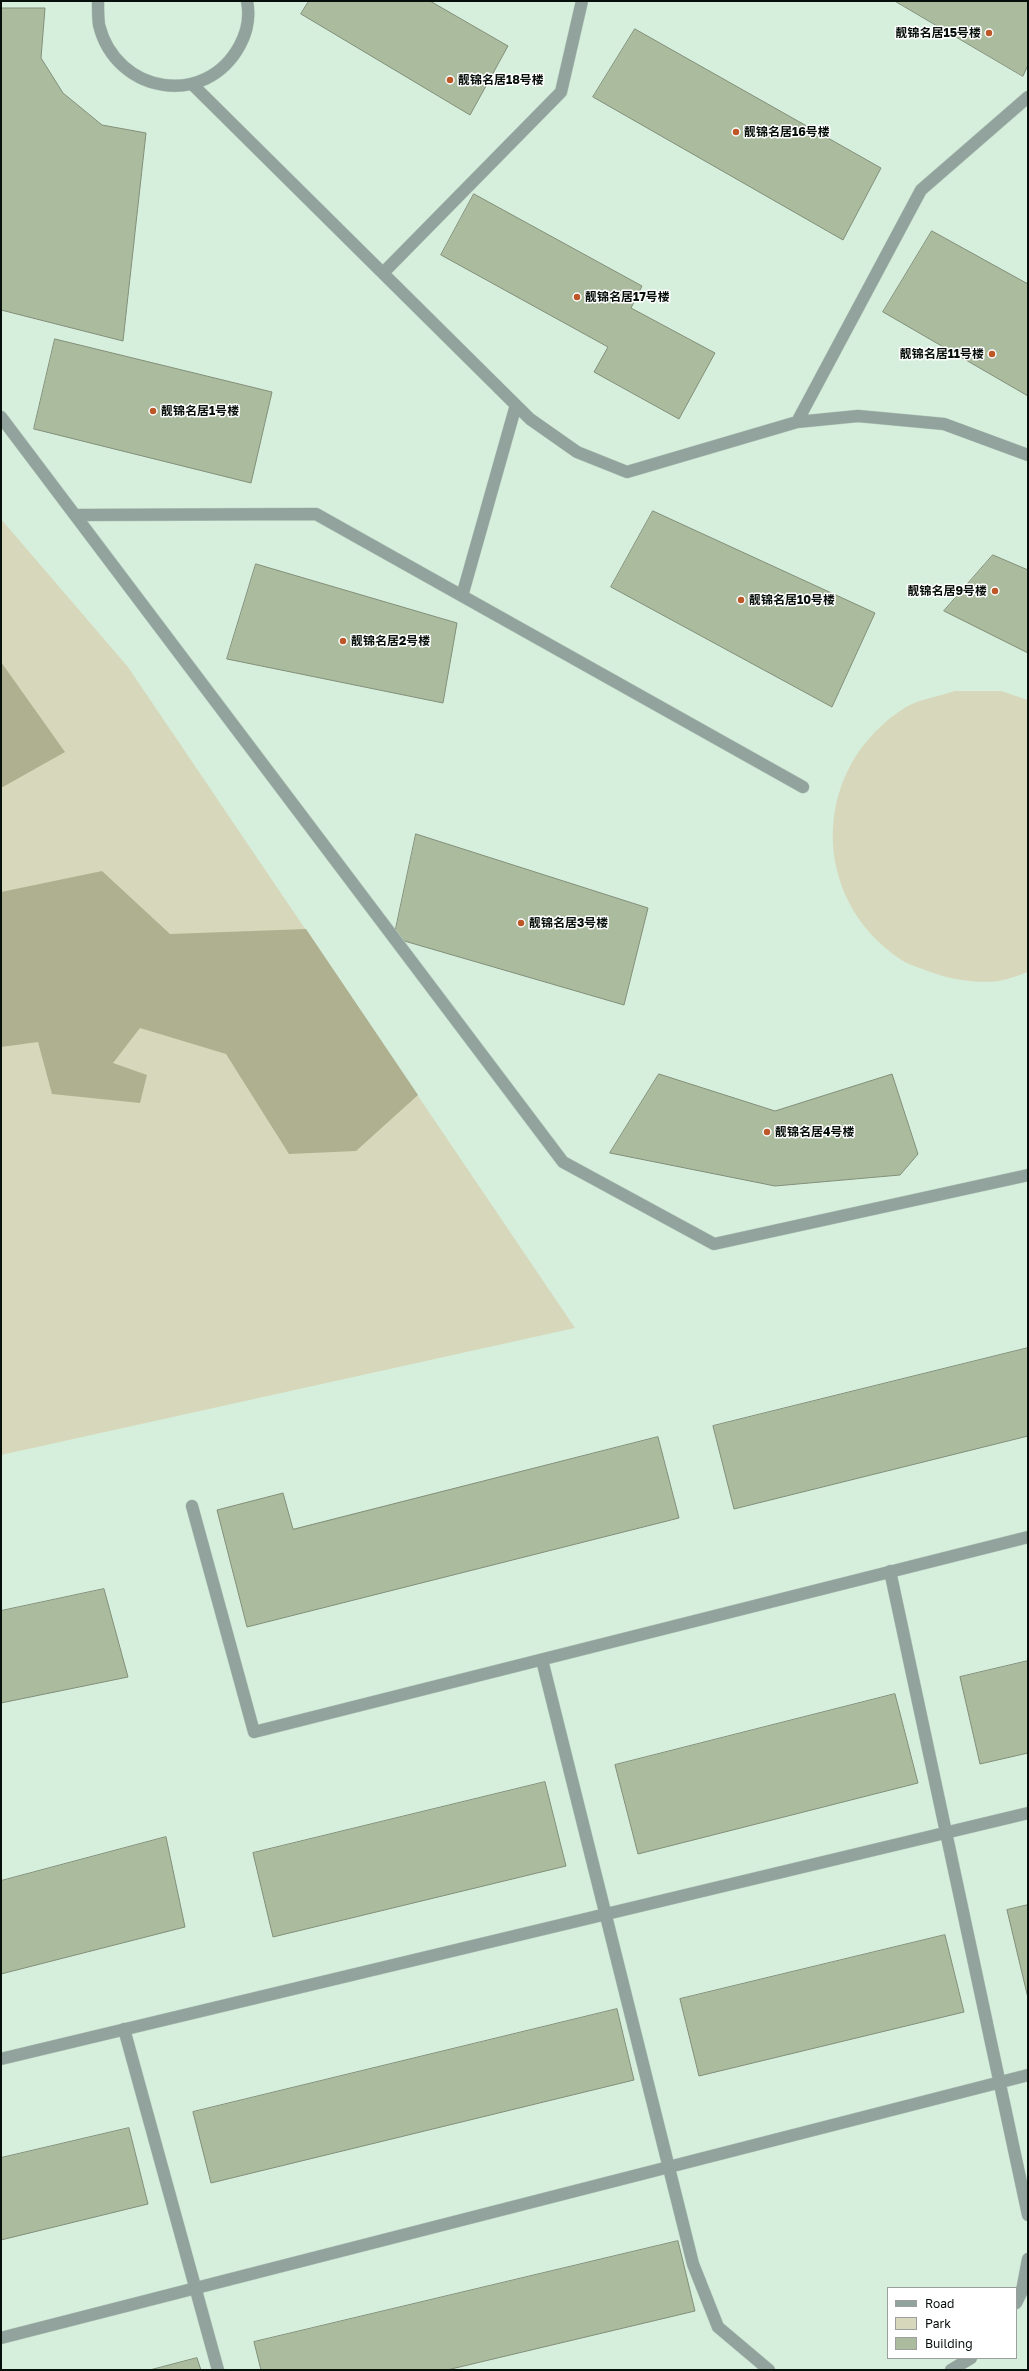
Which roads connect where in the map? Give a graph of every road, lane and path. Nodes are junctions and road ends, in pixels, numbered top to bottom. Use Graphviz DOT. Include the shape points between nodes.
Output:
graph roads {
  1 [pos="98,1"];
  2 [pos="247,1"];
  3 [pos="582,1"];
  4 [pos="192,84"];
  5 [pos="1028,97"];
  6 [pos="383,273"];
  7 [pos="516,405"];
  8 [pos="1,417"];
  9 [pos="797,422"];
  10 [pos="1028,455"];
  11 [pos="76,515"];
  12 [pos="462,596"];
  13 [pos="803,787"];
  14 [pos="1028,1175"];
  15 [pos="192,1506"];
  16 [pos="1028,1537"];
  17 [pos="890,1572"];
  18 [pos="542,1660"];
  19 [pos="1028,1813"];
  20 [pos="946,1833"];
  21 [pos="606,1914"];
  22 [pos="124,2029"];
  23 [pos="1,2059"];
  24 [pos="1028,2075"];
  25 [pos="1000,2082"];
  26 [pos="670,2167"];
  27 [pos="1028,2214"];
  28 [pos="1028,2259"];
  29 [pos="196,2288"];
  30 [pos="1025,2290"];
  31 [pos="1017,2302"];
  32 [pos="1,2338"];
  33 [pos="969,2359"];
  34 [pos="218,2370"];
  35 [pos="769,2370"];
  36 [pos="951,2370"];
  1 -- 4 [label="street" via="99,24 105,43 112,56 123,67 144,80 168,86"];
  2 -- 4 [label="street" via="249,11 245,35 233,57 210,77"];
  3 -- 6 [label="street" via="561,92"];
  4 -- 6 [label="street"];
  5 -- 9 [label="street" via="921,190"];
  6 -- 7 [label="street"];
  7 -- 9 [label="street" via="530,419 577,452 627,472"];
  7 -- 12 [label="street"];
  8 -- 11 [label="street"];
  9 -- 10 [label="street" via="858,416 944,424"];
  11 -- 12 [label="street" via="316,514"];
  11 -- 14 [label="street" via="563,1162 714,1244"];
  12 -- 13 [label="street"];
  15 -- 18 [label="street" via="254,1732"];
  16 -- 17 [label="street"];
  17 -- 18 [label="street"];
  17 -- 20 [label="street"];
  18 -- 21 [label="street"];
  19 -- 20 [label="street"];
  20 -- 21 [label="street"];
  20 -- 25 [label="street"];
  21 -- 22 [label="street"];
  21 -- 26 [label="street"];
  22 -- 23 [label="street"];
  22 -- 29 [label="street"];
  24 -- 25 [label="street"];
  25 -- 26 [label="street"];
  25 -- 27 [label="street"];
  26 -- 29 [label="street"];
  26 -- 35 [label="street" via="694,2264 718,2327"];
  28 -- 30 [label="street"];
  29 -- 32 [label="street"];
  29 -- 34 [label="street"];
  30 -- 31 [label="street"];
  33 -- 36 [label="street"];
}
